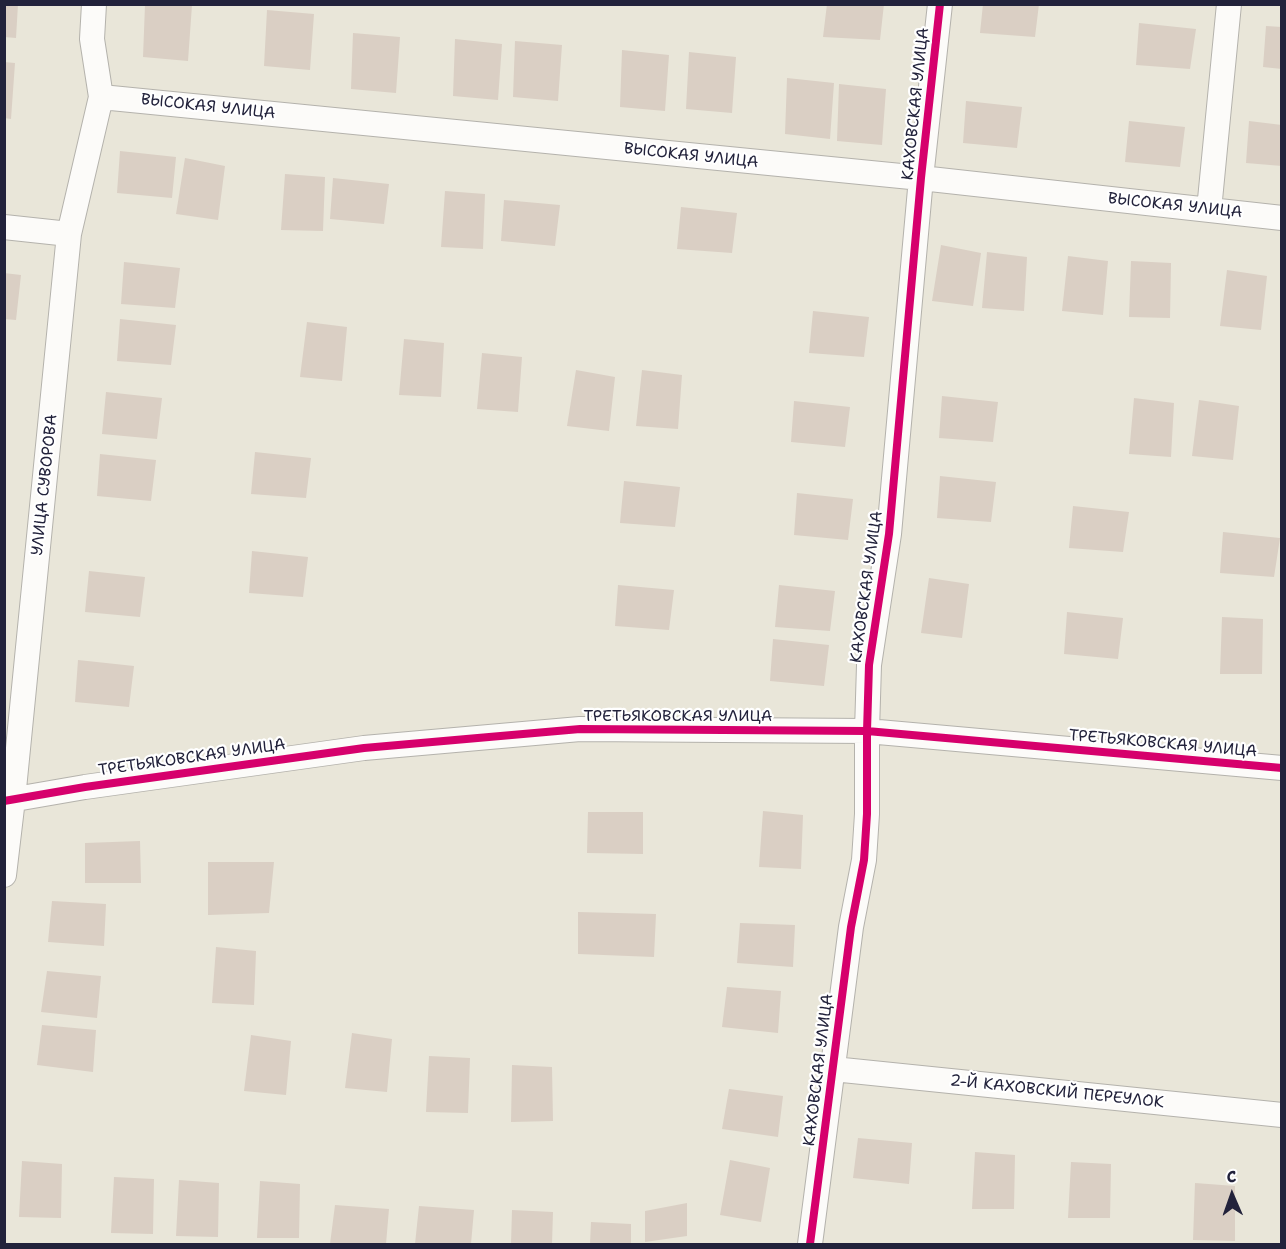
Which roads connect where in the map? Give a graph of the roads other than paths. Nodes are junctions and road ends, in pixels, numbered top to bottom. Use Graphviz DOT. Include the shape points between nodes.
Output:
graph roads {
  1 [pos="94,4"];
  2 [pos="940,4"];
  3 [pos="1229,4"];
  4 [pos="100,97"];
  5 [pos="921,178"];
  6 [pos="1209,210"];
  7 [pos="1281,218"];
  8 [pos="4,227"];
  9 [pos="69,234"];
  10 [pos="867,730"];
  11 [pos="1281,768"];
  12 [pos="9,800"];
  13 [pos="4,875"];
  14 [pos="833,1070"];
  15 [pos="1281,1115"];
  16 [pos="810,1245"];
  1 -- 4 [label="street, УЛИЦА СУВОРОВА" via="93,39"];
  2 -- 5 [label="street, КАХОВСКАЯ УЛИЦА"];
  3 -- 6 [label="street"];
  4 -- 5 [label="street, ВЫСОКАЯ УЛИЦА"];
  4 -- 9 [label="street, УЛИЦА СУВОРОВА"];
  5 -- 6 [label="street, ВЫСОКАЯ УЛИЦА"];
  5 -- 10 [label="street, КАХОВСКАЯ УЛИЦА" via="890,534 869,665"];
  6 -- 7 [label="street, ВЫСОКАЯ УЛИЦА"];
  8 -- 9 [label="street"];
  9 -- 12 [label="street, УЛИЦА СУВОРОВА"];
  10 -- 11 [label="street, ТРЕТЬЯКОВСКАЯ УЛИЦА"];
  10 -- 12 [label="street, ТРЕТЬЯКОВСКАЯ УЛИЦА" via="569,730 364,748"];
  10 -- 14 [label="street, КАХОВСКАЯ УЛИЦА" via="864,860 851,927"];
  12 -- 13 [label="street, УЛИЦА СУВОРОВА"];
  14 -- 15 [label="street, 2-Й КАХОВСКИЙ ПЕРЕУЛОК"];
  14 -- 16 [label="street, КАХОВСКАЯ УЛИЦА"];
}
